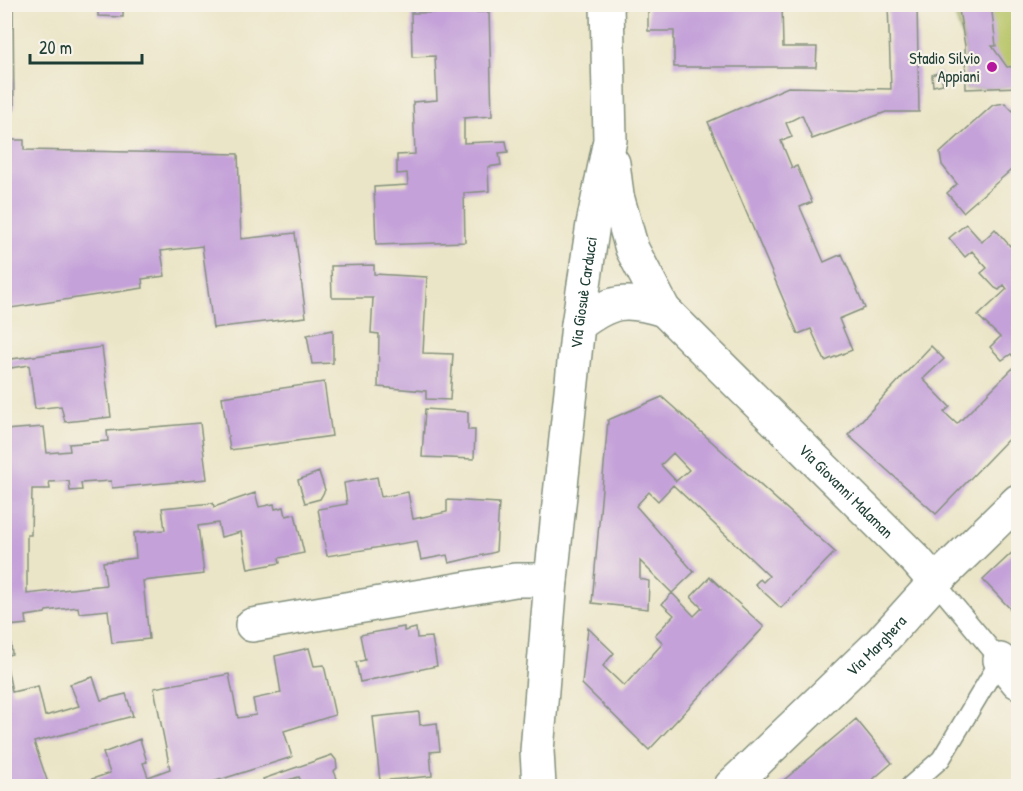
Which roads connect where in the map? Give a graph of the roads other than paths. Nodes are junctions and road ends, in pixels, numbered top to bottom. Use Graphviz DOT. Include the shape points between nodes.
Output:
graph roads {
  1 [pos="607,4"];
  2 [pos="610,140"];
  3 [pos="664,310"];
  4 [pos="578,325"];
  5 [pos="1018,501"];
  6 [pos="552,580"];
  7 [pos="935,582"];
  8 [pos="252,625"];
  9 [pos="1010,671"];
  10 [pos="539,786"];
  11 [pos="731,786"];
  12 [pos="910,786"];
  1 -- 2 [label="street, Via Giosuè Carducci"];
  2 -- 3 [label="street, Via Giovanni Malaman" via="617,196 632,249"];
  2 -- 4 [label="street, Via Giosuè Carducci" via="592,224"];
  3 -- 4 [label="street, Via Giovanni Malaman" via="640,302 615,303"];
  3 -- 7 [label="street, Via Giovanni Malaman"];
  4 -- 6 [label="street, Via Giosuè Carducci"];
  5 -- 7 [label="street, Via Marghera"];
  6 -- 8 [label="street" via="515,580"];
  6 -- 10 [label="street, Via Giosuè Carducci" via="537,751"];
  7 -- 9 [label="lane, Via Giovanni Malaman"];
  7 -- 11 [label="street, Via Marghera" via="879,644"];
  9 -- 12 [label="lane" via="941,759"];
}
